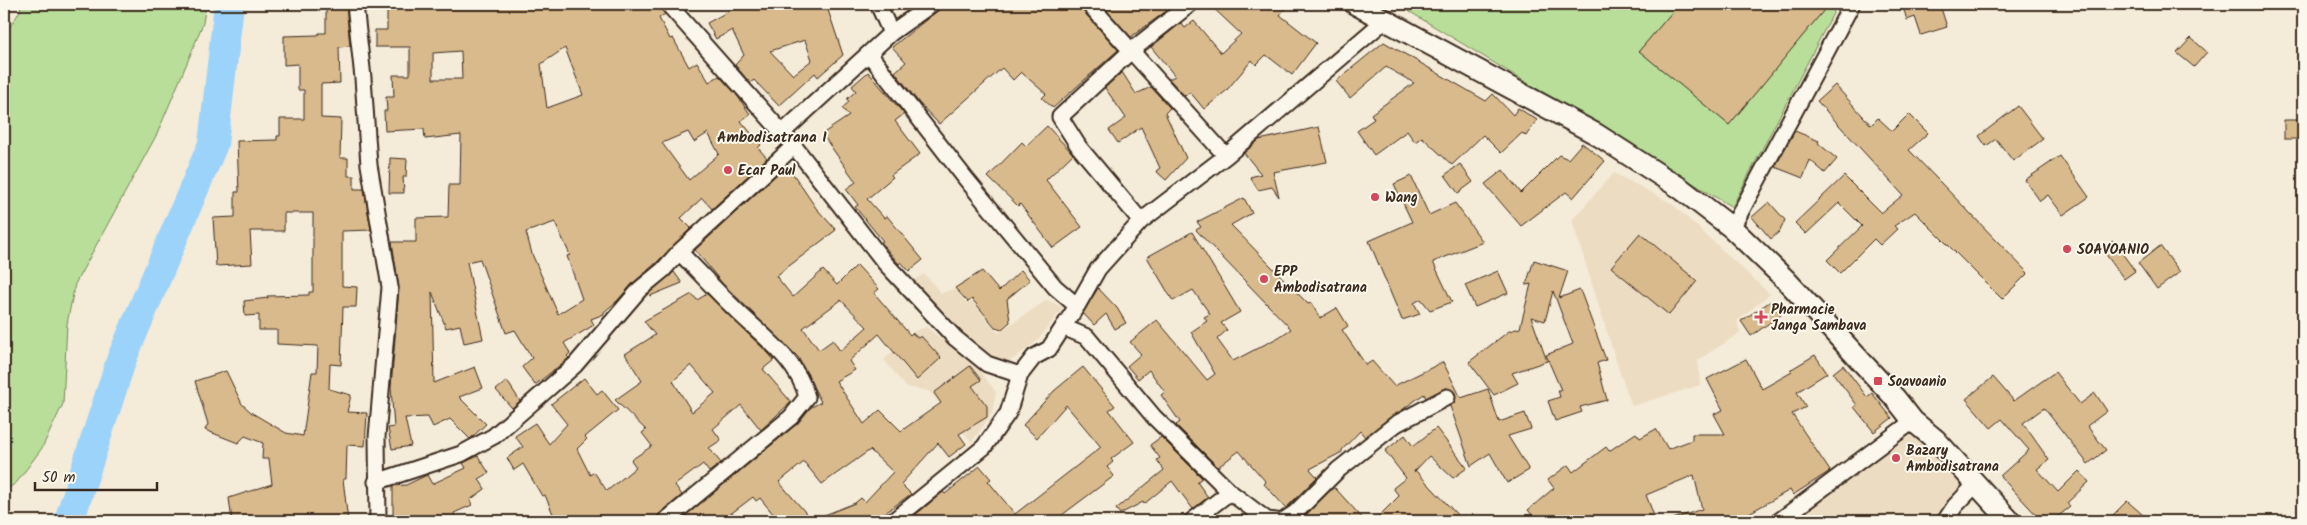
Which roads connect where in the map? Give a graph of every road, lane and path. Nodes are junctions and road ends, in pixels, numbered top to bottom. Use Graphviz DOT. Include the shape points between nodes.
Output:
graph roads {
  1 [pos="355,4"];
  2 [pos="668,4"];
  3 [pos="878,4"];
  4 [pos="932,4"];
  5 [pos="1089,4"];
  6 [pos="1190,4"];
  7 [pos="1356,4"];
  8 [pos="1852,4"];
  9 [pos="1384,21"];
  10 [pos="891,33"];
  11 [pos="1132,50"];
  12 [pos="869,54"];
  13 [pos="782,133"];
  14 [pos="794,146"];
  15 [pos="1226,156"];
  16 [pos="1140,221"];
  17 [pos="1732,228"];
  18 [pos="679,252"];
  19 [pos="1077,306"];
  20 [pos="1063,327"];
  21 [pos="1020,375"];
  22 [pos="1447,397"];
  23 [pos="1914,422"];
  24 [pos="376,482"];
  25 [pos="1976,484"];
  26 [pos="1230,492"];
  27 [pos="896,520"];
  28 [pos="378,521"];
  29 [pos="665,521"];
  30 [pos="1192,521"];
  31 [pos="1276,521"];
  32 [pos="1283,521"];
  33 [pos="1779,521"];
  34 [pos="1945,521"];
  35 [pos="2010,521"];
  1 -- 24 [label="street" via="369,165 390,287"];
  2 -- 13 [label="street"];
  3 -- 10 [label="street"];
  4 -- 10 [label="street"];
  5 -- 11 [label="street"];
  6 -- 11 [label="street"];
  7 -- 9 [label="main road"];
  8 -- 17 [label="street"];
  9 -- 15 [label="street"];
  9 -- 17 [label="main road" via="1596,134 1680,188"];
  10 -- 12 [label="street"];
  11 -- 15 [label="street"];
  11 -- 16 [label="street" via="1060,117 1079,147"];
  12 -- 13 [label="street"];
  12 -- 19 [label="street" via="1055,287"];
  13 -- 14 [label="street"];
  14 -- 18 [label="street"];
  14 -- 21 [label="street" via="885,263 955,338 987,364"];
  15 -- 16 [label="street"];
  16 -- 19 [label="street" via="1098,269"];
  17 -- 23 [label="main road" via="1786,280"];
  18 -- 24 [label="street" via="640,289 575,365 494,436 461,454"];
  18 -- 29 [label="street" via="782,354 807,397 791,417"];
  19 -- 20 [label="street"];
  20 -- 21 [label="street" via="1048,350 1034,357"];
  20 -- 26 [label="street" via="1087,337 1154,417"];
  21 -- 27 [label="street" via="1008,413 984,447"];
  22 -- 32 [label="street" via="1396,424 1338,470"];
  23 -- 25 [label="main road" via="1936,440"];
  23 -- 33 [label="street"];
  24 -- 28 [label="street"];
  25 -- 34 [label="street"];
  25 -- 35 [label="main road"];
  26 -- 30 [label="street"];
  26 -- 31 [label="street" via="1267,520"];
}
